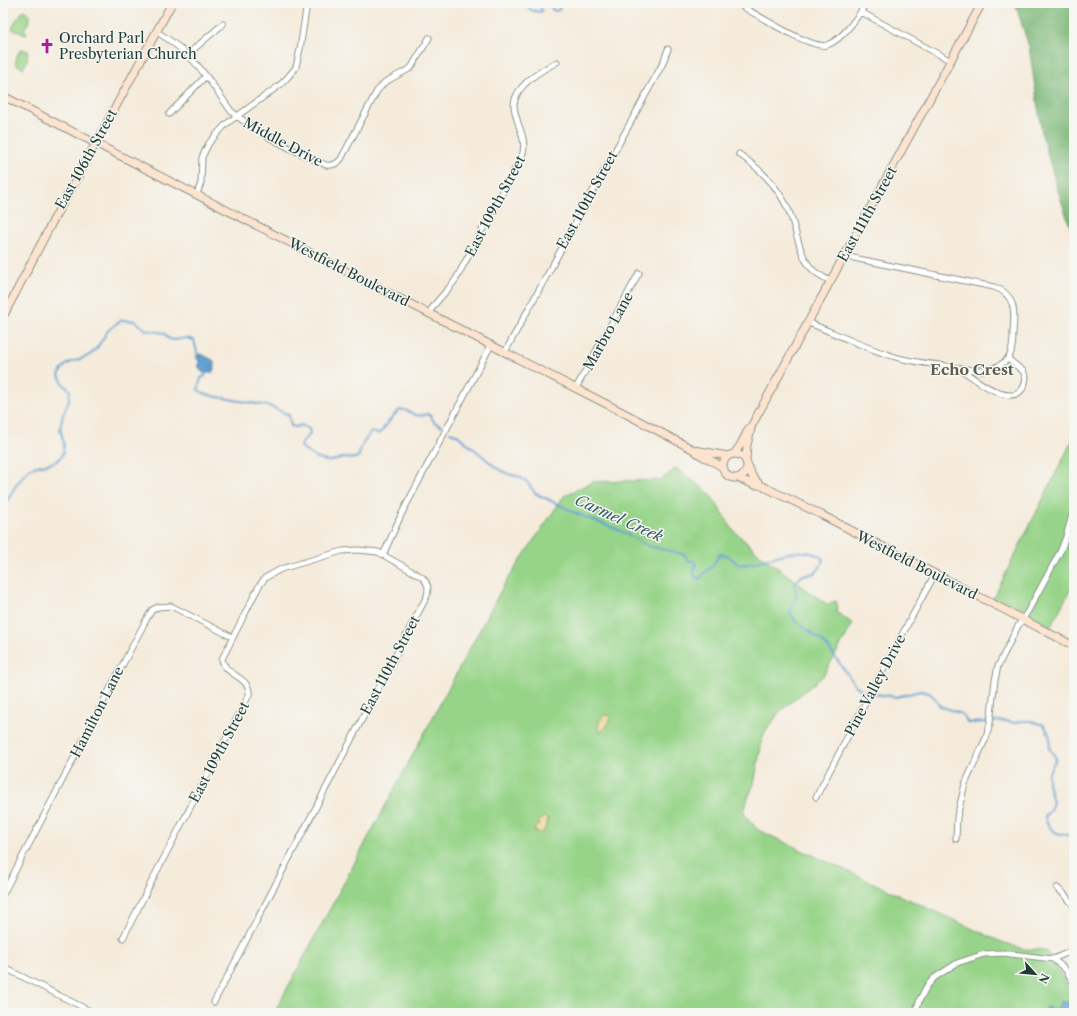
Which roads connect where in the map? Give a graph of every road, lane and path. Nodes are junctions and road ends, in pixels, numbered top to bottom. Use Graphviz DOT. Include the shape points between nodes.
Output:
graph roads {
  1 [pos="172,3"];
  2 [pos="307,3"];
  3 [pos="736,3"];
  4 [pos="866,3"];
  5 [pos="982,3"];
  6 [pos="861,12"];
  7 [pos="223,24"];
  8 [pos="157,32"];
  9 [pos="429,38"];
  10 [pos="668,49"];
  11 [pos="188,54"];
  12 [pos="950,61"];
  13 [pos="557,62"];
  14 [pos="206,76"];
  15 [pos="3,96"];
  16 [pos="169,114"];
  17 [pos="238,117"];
  18 [pos="96,143"];
  19 [pos="739,154"];
  20 [pos="197,194"];
  21 [pos="844,256"];
  22 [pos="639,273"];
  23 [pos="830,281"];
  24 [pos="429,313"];
  25 [pos="3,317"];
  26 [pos="807,322"];
  27 [pos="491,344"];
  28 [pos="505,352"];
  29 [pos="1008,359"];
  30 [pos="961,369"];
  31 [pos="576,388"];
  32 [pos="752,425"];
  33 [pos="694,450"];
  34 [pos="731,455"];
  35 [pos="747,462"];
  36 [pos="724,469"];
  37 [pos="738,478"];
  38 [pos="760,485"];
  39 [pos="1074,508"];
  40 [pos="383,555"];
  41 [pos="935,574"];
  42 [pos="1022,619"];
  43 [pos="232,637"];
  44 [pos="1074,646"];
  45 [pos="816,797"];
  46 [pos="956,839"];
  47 [pos="1057,888"];
  48 [pos="3,894"];
  49 [pos="1074,906"];
  50 [pos="123,938"];
  51 [pos="1074,950"];
  52 [pos="1054,959"];
  53 [pos="3,967"];
  54 [pos="1074,983"];
  55 [pos="214,1002"];
  56 [pos="94,1013"];
  57 [pos="915,1013"];
  1 -- 8 [label="main road, East 106th Street"];
  2 -- 17 [label="street" via="296,67 280,85"];
  3 -- 6 [label="street" via="819,46 837,40"];
  4 -- 6 [label="street"];
  5 -- 12 [label="main road, East 111th Street"];
  6 -- 12 [label="street"];
  7 -- 11 [label="street"];
  8 -- 11 [label="street, Middle Drive"];
  8 -- 18 [label="main road, East 106th Street"];
  9 -- 17 [label="street, Middle Drive" via="411,68 385,82 376,91 341,159 334,165 326,166 280,143"];
  10 -- 28 [label="street, East 110th Street" via="663,63"];
  11 -- 14 [label="street, Middle Drive"];
  12 -- 21 [label="main road, East 111th Street"];
  13 -- 24 [label="street, East 109th Street" via="544,68 520,90 514,110 524,140 522,156 456,279"];
  14 -- 16 [label="street"];
  14 -- 17 [label="street, Middle Drive"];
  15 -- 18 [label="main road, Westfield Boulevard"];
  17 -- 20 [label="street" via="221,129 204,152 201,186"];
  18 -- 20 [label="main road, Westfield Boulevard"];
  18 -- 25 [label="main road, East 106th Street"];
  19 -- 23 [label="street" via="761,171 774,186 790,213 802,253 815,272"];
  20 -- 24 [label="main road, Westfield Boulevard"];
  21 -- 23 [label="main road, East 111th Street"];
  21 -- 29 [label="street" via="1003,291 1012,301 1015,319 1012,350"];
  22 -- 31 [label="street, Marbro Lane"];
  23 -- 26 [label="main road, East 111th Street"];
  24 -- 27 [label="main road, Westfield Boulevard"];
  26 -- 30 [label="street" via="893,357"];
  26 -- 32 [label="main road, East 111th Street"];
  27 -- 28 [label="main road, Westfield Boulevard"];
  27 -- 40 [label="street" via="402,513"];
  28 -- 31 [label="main road, Westfield Boulevard"];
  29 -- 30 [label="street" via="983,370"];
  29 -- 30 [label="street" via="1023,371 1026,378 1020,391 1014,395 996,392"];
  31 -- 33 [label="main road, Westfield Boulevard"];
  32 -- 34 [label="main road, East 111th Street" via="747,428 741,444"];
  32 -- 35 [label="main road, East 111th Street" via="747,445"];
  33 -- 34 [label="main road, Westfield Boulevard"];
  33 -- 36 [label="main road, Westfield Boulevard"];
  34 -- 35 [label="main road" via="742,456"];
  34 -- 36 [label="main road" via="725,461"];
  35 -- 37 [label="main road" via="745,473"];
  35 -- 38 [label="main road" via="752,476"];
  36 -- 37 [label="main road" via="729,476"];
  37 -- 38 [label="main road, Westfield Boulevard"];
  38 -- 41 [label="main road, Westfield Boulevard"];
  39 -- 42 [label="street" via="1062,546"];
  40 -- 43 [label="street, East 109th Street" via="369,551 342,551 274,572 259,586"];
  40 -- 55 [label="street, East 110th Street" via="426,580 427,596"];
  41 -- 42 [label="main road, Westfield Boulevard"];
  41 -- 45 [label="street, Pine Valley Drive"];
  42 -- 44 [label="main road, Westfield Boulevard"];
  42 -- 46 [label="street" via="998,666 991,721 965,784 957,817"];
  43 -- 48 [label="street, Hamilton Lane" via="171,606 152,610"];
  43 -- 50 [label="street, East 109th Street" via="222,662 225,668 245,682 250,689 249,695"];
  47 -- 49 [label="street"];
  51 -- 52 [label="street"];
  52 -- 54 [label="street" via="1065,969"];
  52 -- 57 [label="street" via="1003,953 984,954 957,963 934,978 927,986"];
  53 -- 56 [label="street"];
}
